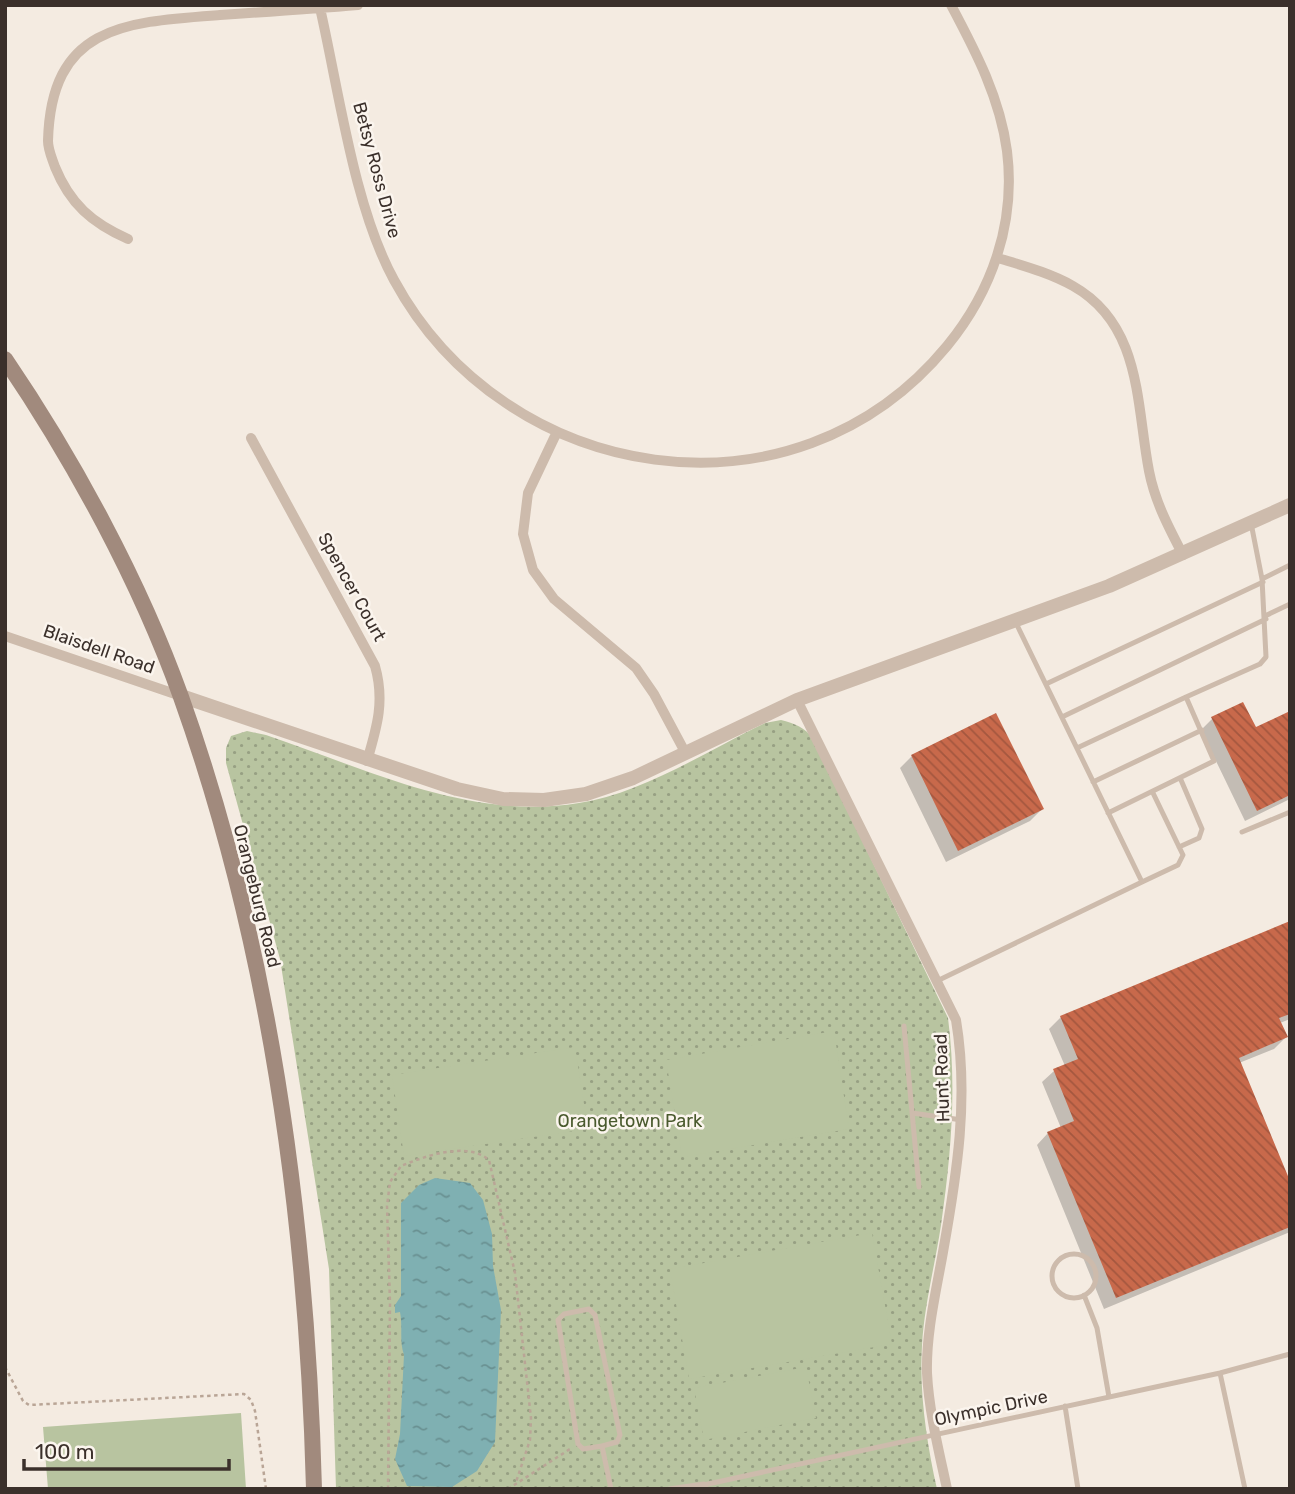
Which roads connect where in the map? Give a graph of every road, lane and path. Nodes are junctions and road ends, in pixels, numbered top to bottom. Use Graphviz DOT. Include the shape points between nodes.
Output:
graph roads {
  1 [pos="358,5"];
  2 [pos="951,5"];
  3 [pos="320,8"];
  4 [pos="128,239"];
  5 [pos="998,258"];
  6 [pos="5,359"];
  7 [pos="556,434"];
  8 [pos="251,438"];
  9 [pos="1290,505"];
  10 [pos="1251,523"];
  11 [pos="1183,555"];
  12 [pos="1290,565"];
  13 [pos="1263,580"];
  14 [pos="1290,604"];
  15 [pos="1266,617"];
  16 [pos="1015,620"];
  17 [pos="5,636"];
  18 [pos="1046,684"];
  19 [pos="181,696"];
  20 [pos="1186,697"];
  21 [pos="797,700"];
  22 [pos="1062,717"];
  23 [pos="1202,730"];
  24 [pos="1077,748"];
  25 [pos="685,752"];
  26 [pos="367,761"];
  27 [pos="1181,780"];
  28 [pos="1093,782"];
  29 [pos="1153,793"];
  30 [pos="1290,812"];
  31 [pos="1108,813"];
  32 [pos="1242,832"];
  33 [pos="1179,847"];
  34 [pos="1142,882"];
  35 [pos="939,981"];
  36 [pos="904,1026"];
  37 [pos="912,1113"];
  38 [pos="962,1120"];
  39 [pos="919,1187"];
  40 [pos="1084,1295"];
  41 [pos="1290,1353"];
  42 [pos="5,1367"];
  43 [pos="1220,1373"];
  44 [pos="1109,1397"];
  45 [pos="1065,1406"];
  46 [pos="935,1434"];
  47 [pos="578,1444"];
  48 [pos="602,1446"];
  49 [pos="708,1484"];
  50 [pos="515,1485"];
  51 [pos="266,1489"];
  52 [pos="314,1489"];
  53 [pos="388,1489"];
  54 [pos="508,1489"];
  55 [pos="611,1489"];
  56 [pos="669,1489"];
  57 [pos="698,1489"];
  58 [pos="947,1489"];
  59 [pos="1078,1489"];
  60 [pos="1245,1489"];
  1 -- 3 [label="street"];
  2 -- 5 [label="street, Betsy Ross Drive" via="986,71 1007,152 1008,194"];
  3 -- 4 [label="street" via="147,21 112,30 83,48 61,74 49,111 48,149 63,186 83,214"];
  3 -- 7 [label="street, Betsy Ross Drive" via="362,194 394,280 450,358 483,389"];
  5 -- 7 [label="street, Betsy Ross Drive" via="961,330 934,362 866,417 824,437 782,452 695,464 619,454"];
  5 -- 11 [label="street" via="1075,287 1103,310 1123,340 1136,376 1160,510"];
  6 -- 19 [label="main road, Orangeburg Road" via="90,500"];
  7 -- 25 [label="street" via="528,493 523,534 533,570 554,599 636,668"];
  8 -- 26 [label="street, Spencer Court" via="374,666 381,709"];
  9 -- 10 [label="street"];
  10 -- 11 [label="street"];
  10 -- 13 [label="lane"];
  11 -- 16 [label="street"];
  12 -- 13 [label="lane"];
  13 -- 15 [label="lane"];
  13 -- 18 [label="lane"];
  14 -- 15 [label="lane"];
  15 -- 20 [label="lane" via="1268,650 1260,664"];
  15 -- 22 [label="lane"];
  16 -- 18 [label="lane"];
  16 -- 21 [label="street"];
  17 -- 19 [label="street, Blaisdell Road"];
  18 -- 22 [label="lane"];
  19 -- 26 [label="street"];
  19 -- 52 [label="main road, Orangeburg Road" via="240,900 281,1105 306,1324"];
  20 -- 23 [label="lane"];
  20 -- 24 [label="lane"];
  21 -- 25 [label="street"];
  21 -- 35 [label="street, Hunt Road"];
  22 -- 24 [label="lane"];
  23 -- 27 [label="lane" via="1214,761"];
  23 -- 28 [label="lane"];
  24 -- 28 [label="lane"];
  25 -- 26 [label="street" via="634,778 586,794 544,800 503,799 457,789"];
  27 -- 29 [label="lane"];
  27 -- 33 [label="lane" via="1202,829 1199,838"];
  28 -- 31 [label="lane"];
  29 -- 31 [label="lane"];
  29 -- 33 [label="lane"];
  30 -- 32 [label="lane"];
  31 -- 34 [label="lane"];
  33 -- 34 [label="lane" via="1183,855 1178,865"];
  34 -- 35 [label="lane"];
  35 -- 38 [label="street, Hunt Road" via="956,1020 960,1043"];
  36 -- 37 [label="lane"];
  37 -- 38 [label="lane"];
  37 -- 39 [label="lane"];
  38 -- 46 [label="street, Hunt Road" via="931,1320 927,1373"];
  40 -- 40 [label="lane" via="1064,1296 1054,1286 1052,1272 1065,1256 1079,1255 1091,1263 1094,1285"];
  40 -- 44 [label="lane" via="1097,1328"];
  41 -- 43 [label="lane, Olympic Drive"];
  42 -- 51 [label="path" via="29,1405 244,1394 255,1410"];
  43 -- 44 [label="lane, Olympic Drive"];
  43 -- 60 [label="lane"];
  44 -- 45 [label="lane, Olympic Drive"];
  45 -- 46 [label="lane, Olympic Drive"];
  45 -- 59 [label="lane"];
  46 -- 49 [label="lane, Olympic Drive"];
  46 -- 58 [label="street, Hunt Road"];
  47 -- 48 [label="lane" via="583,1449"];
  47 -- 48 [label="lane" via="558,1320 564,1314 589,1309 595,1315 620,1435 617,1442"];
  47 -- 50 [label="path"];
  48 -- 55 [label="lane"];
  49 -- 56 [label="lane"];
  49 -- 57 [label="lane, Olympic Drive"];
  50 -- 53 [label="path" via="530,1440 531,1418 515,1273 489,1160 460,1151 401,1166 387,1194"];
  50 -- 54 [label="path"];
}
